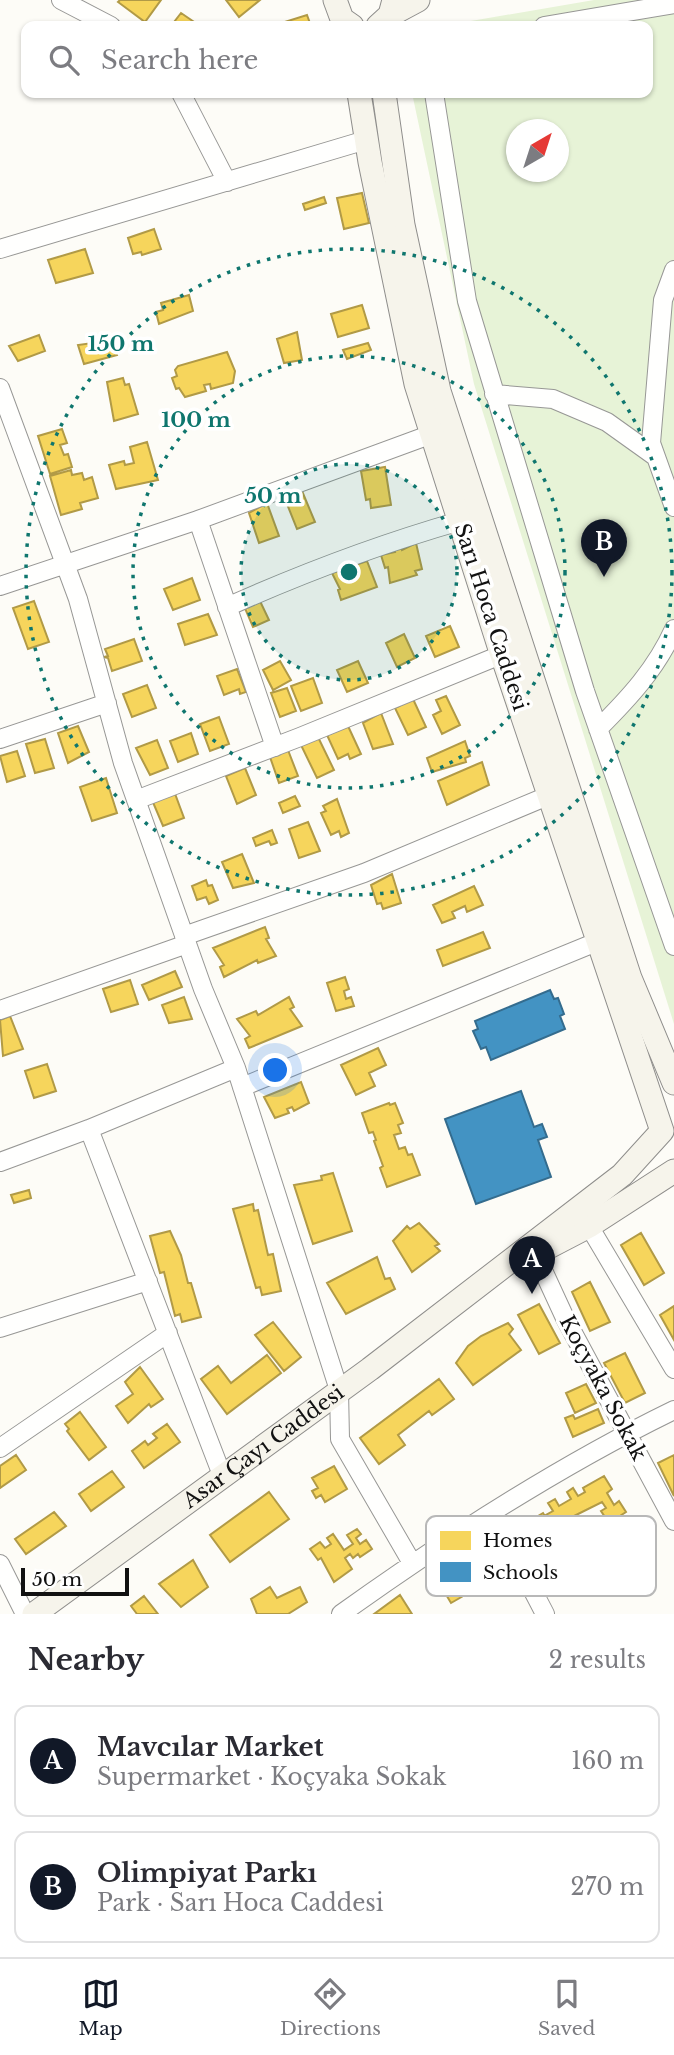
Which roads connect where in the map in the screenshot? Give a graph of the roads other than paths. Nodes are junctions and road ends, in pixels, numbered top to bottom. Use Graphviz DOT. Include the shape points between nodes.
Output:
graph roads {
  1 [pos="61,0"];
  2 [pos="418,0"];
  3 [pos="674,4"];
  4 [pos="386,18"];
  5 [pos="101,21"];
  6 [pos="574,21"];
  7 [pos="184,98"];
  8 [pos="360,98"];
  9 [pos="385,98"];
  10 [pos="436,98"];
  11 [pos="366,140"];
  12 [pos="227,182"];
  13 [pos="0,249"];
  14 [pos="674,270"];
  15 [pos="0,388"];
  16 [pos="494,394"];
  17 [pos="432,434"];
  18 [pos="656,457"];
  19 [pos="673,503"];
  20 [pos="198,520"];
  21 [pos="460,521"];
  22 [pos="65,565"];
  23 [pos="0,586"];
  24 [pos="228,607"];
  25 [pos="674,629"];
  26 [pos="503,654"];
  27 [pos="107,704"];
  28 [pos="598,729"];
  29 [pos="0,738"];
  30 [pos="275,747"];
  31 [pos="550,795"];
  32 [pos="136,800"];
  33 [pos="186,940"];
  34 [pos="598,941"];
  35 [pos="674,946"];
  36 [pos="0,1010"];
  37 [pos="236,1068"];
  38 [pos="674,1083"];
  39 [pos="242,1087"];
  40 [pos="668,1125"];
  41 [pos="89,1129"];
  42 [pos="674,1160"];
  43 [pos="0,1162"];
  44 [pos="674,1171"];
  45 [pos="589,1226"];
  46 [pos="535,1254"];
  47 [pos="489,1277"];
  48 [pos="148,1281"];
  49 [pos="0,1328"];
  50 [pos="168,1333"];
  51 [pos="674,1369"];
  52 [pos="339,1390"];
  53 [pos="674,1410"];
  54 [pos="627,1433"];
  55 [pos="0,1448"];
  56 [pos="222,1475"];
  57 [pos="493,1514"];
  58 [pos="490,1516"];
  59 [pos="674,1521"];
  60 [pos="426,1555"];
  61 [pos="412,1563"];
  62 [pos="0,1564"];
  63 [pos="536,1596"];
  64 [pos="25,1614"];
  65 [pos="34,1614"];
  66 [pos="341,1614"];
  67 [pos="545,1614"];
  1 -- 5 [label="street"];
  2 -- 4 [label="street"];
  3 -- 6 [label="street"];
  7 -- 12 [label="street"];
  8 -- 11 [label="street, Sarı Hoca Caddesi"];
  9 -- 38 [label="street, Sarı Hoca Caddesi" via="403,225 439,391 631,978"];
  10 -- 16 [label="street" via="467,301"];
  11 -- 12 [label="street"];
  11 -- 17 [label="street, Sarı Hoca Caddesi" via="416,384"];
  12 -- 13 [label="street"];
  14 -- 18 [label="street" via="663,300 650,443"];
  15 -- 22 [label="street"];
  16 -- 18 [label="street" via="552,399 607,422"];
  16 -- 28 [label="street"];
  17 -- 20 [label="street"];
  17 -- 21 [label="street, Sarı Hoca Caddesi"];
  18 -- 19 [label="street"];
  20 -- 22 [label="street"];
  20 -- 24 [label="street"];
  21 -- 24 [label="street" via="304,574"];
  21 -- 26 [label="street, Sarı Hoca Caddesi"];
  22 -- 23 [label="street"];
  22 -- 27 [label="street"];
  24 -- 30 [label="street"];
  25 -- 28 [label="street" via="661,659"];
  26 -- 30 [label="street"];
  26 -- 31 [label="street, Sarı Hoca Caddesi"];
  27 -- 29 [label="street"];
  27 -- 32 [label="street"];
  28 -- 35 [label="street"];
  30 -- 32 [label="street"];
  31 -- 33 [label="street" via="364,873"];
  31 -- 34 [label="street, Sarı Hoca Caddesi"];
  32 -- 33 [label="street"];
  33 -- 36 [label="street"];
  33 -- 37 [label="street"];
  34 -- 39 [label="street"];
  34 -- 40 [label="street, Sarı Hoca Caddesi"];
  37 -- 39 [label="street"];
  37 -- 41 [label="street"];
  39 -- 52 [label="street"];
  40 -- 42 [label="street, Sarı Hoca Caddesi" via="662,1147"];
  40 -- 47 [label="street" via="621,1175"];
  41 -- 43 [label="street"];
  41 -- 48 [label="street"];
  44 -- 45 [label="street"];
  45 -- 46 [label="street"];
  45 -- 51 [label="street"];
  46 -- 47 [label="street"];
  46 -- 54 [label="street, Koçyaka Sokak"];
  47 -- 52 [label="street, Asar Çayı Caddesi"];
  48 -- 49 [label="street"];
  48 -- 50 [label="street"];
  50 -- 55 [label="street"];
  50 -- 56 [label="street"];
  52 -- 56 [label="street, Asar Çayı Caddesi"];
  52 -- 61 [label="street" via="340,1439"];
  53 -- 54 [label="street"];
  54 -- 57 [label="street"];
  54 -- 59 [label="street, Koçyaka Sokak"];
  56 -- 65 [label="street, Asar Çayı Caddesi"];
  57 -- 58 [label="street"];
  60 -- 61 [label="street"];
  61 -- 66 [label="street"];
  62 -- 64 [label="street"];
  63 -- 67 [label="street"];
}
